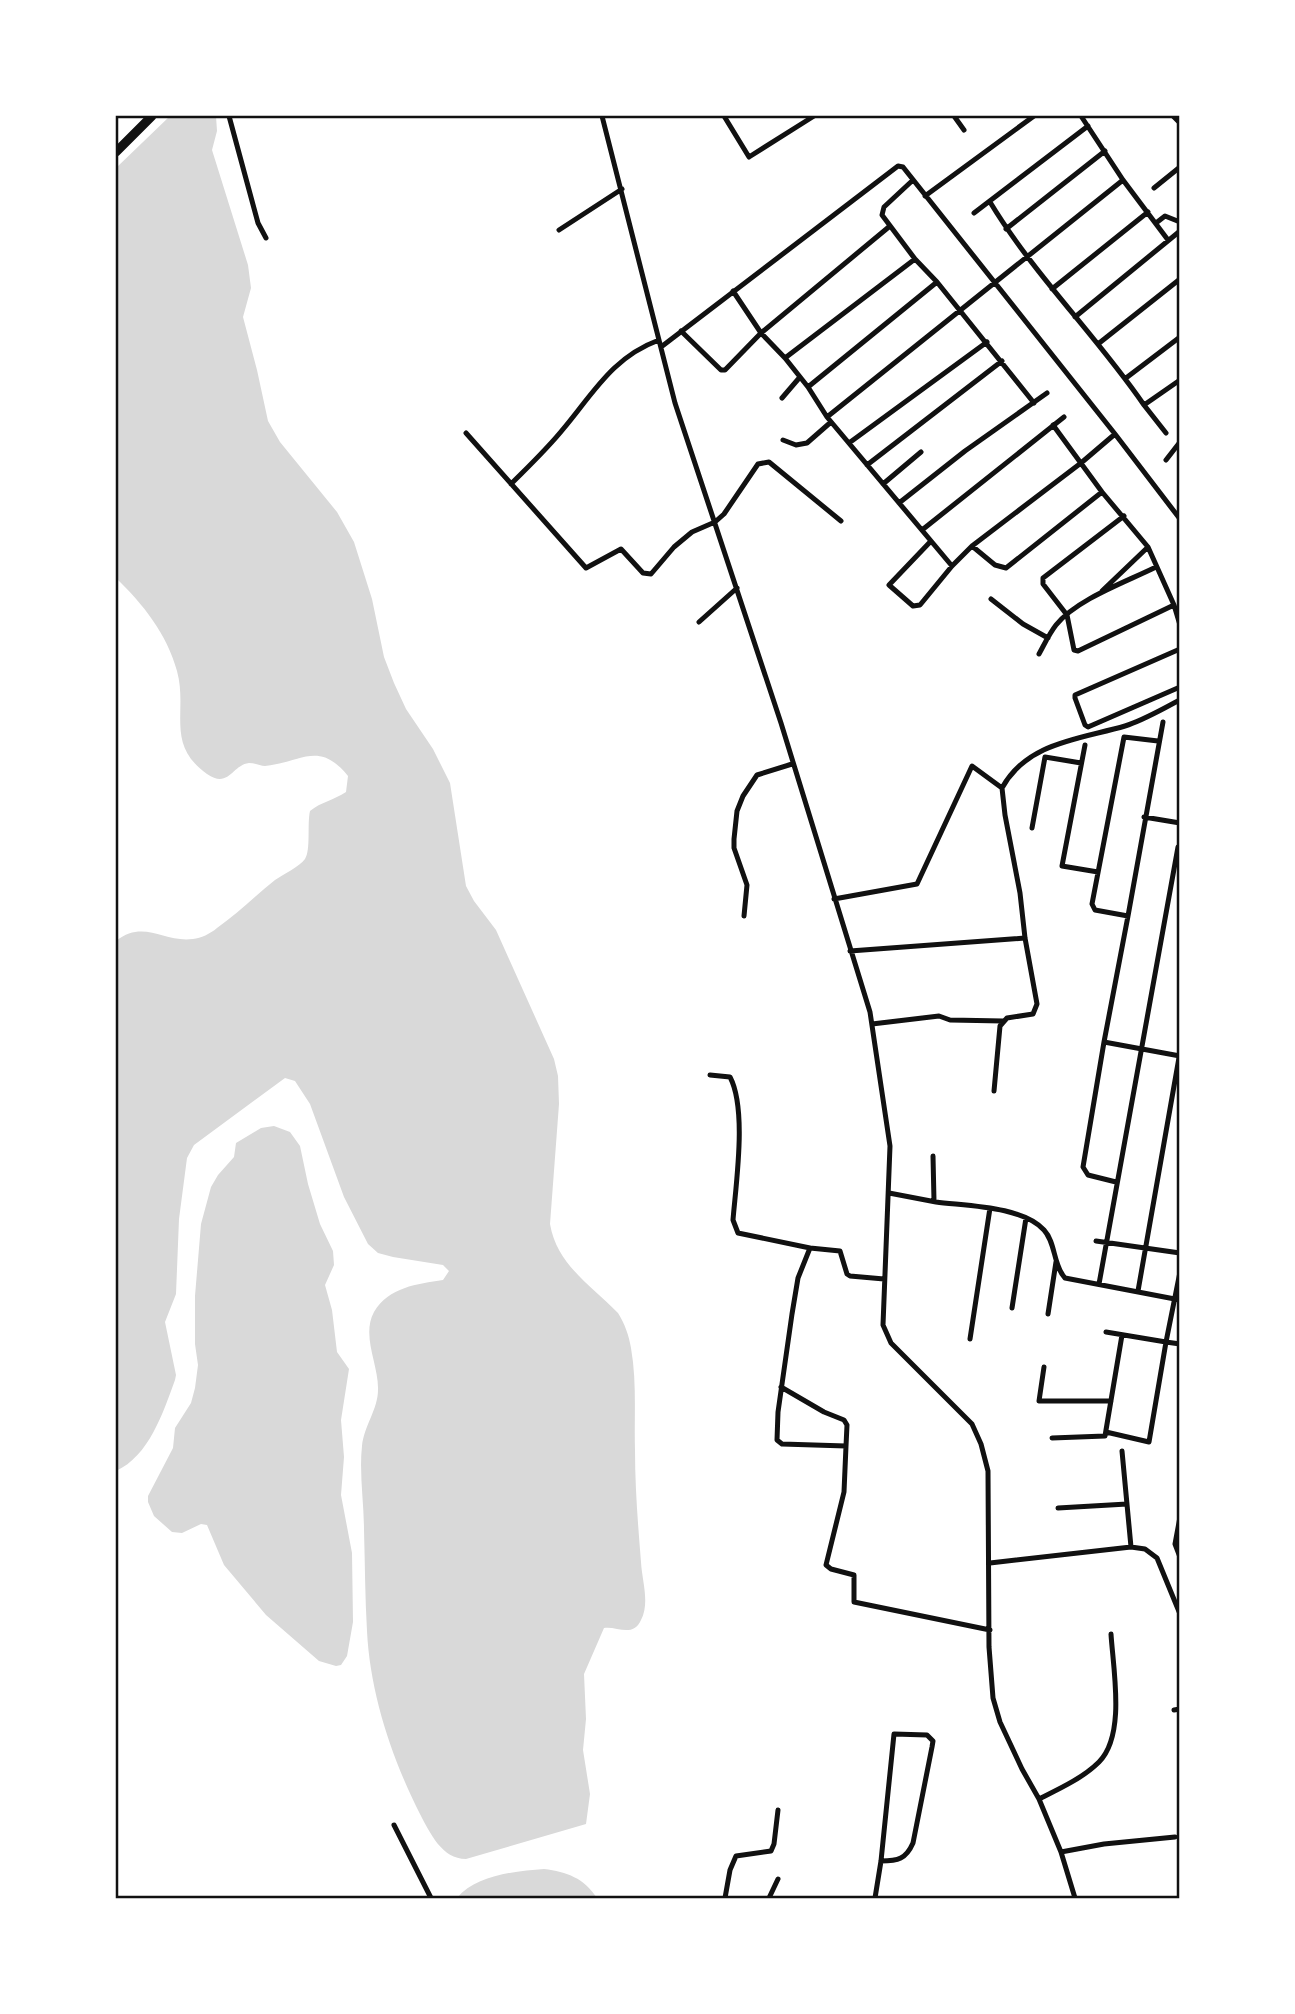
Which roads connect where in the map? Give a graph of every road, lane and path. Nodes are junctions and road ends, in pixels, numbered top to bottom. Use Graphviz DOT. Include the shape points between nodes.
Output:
graph roads {
  1 [pos="152,116"];
  2 [pos="229,116"];
  3 [pos="603,116"];
  4 [pos="723,116"];
  5 [pos="814,116"];
  6 [pos="954,116"];
  7 [pos="1034,116"];
  8 [pos="1081,116"];
  9 [pos="1174,116"];
  10 [pos="1180,123"];
  11 [pos="1088,126"];
  12 [pos="964,130"];
  13 [pos="1105,151"];
  14 [pos="116,152"];
  15 [pos="1180,167"];
  16 [pos="913,180"];
  17 [pos="1123,180"];
  18 [pos="1154,188"];
  19 [pos="622,189"];
  20 [pos="925,196"];
  21 [pos="990,202"];
  22 [pos="1147,212"];
  23 [pos="974,213"];
  24 [pos="1180,222"];
  25 [pos="1156,223"];
  26 [pos="890,226"];
  27 [pos="1006,229"];
  28 [pos="558,230"];
  29 [pos="1180,231"];
  30 [pos="266,238"];
  31 [pos="1168,240"];
  32 [pos="1026,258"];
  33 [pos="915,259"];
  34 [pos="1180,279"];
  35 [pos="937,282"];
  36 [pos="995,284"];
  37 [pos="1052,289"];
  38 [pos="733,291"];
  39 [pos="961,311"];
  40 [pos="1075,317"];
  41 [pos="681,331"];
  42 [pos="761,333"];
  43 [pos="1180,337"];
  44 [pos="659,340"];
  45 [pos="987,342"];
  46 [pos="1098,344"];
  47 [pos="660,347"];
  48 [pos="785,358"];
  49 [pos="1002,361"];
  50 [pos="800,377"];
  51 [pos="1126,378"];
  52 [pos="1180,380"];
  53 [pos="808,387"];
  54 [pos="1047,393"];
  55 [pos="782,398"];
  56 [pos="1034,403"];
  57 [pos="1144,405"];
  58 [pos="1064,417"];
  59 [pos="829,419"];
  60 [pos="1053,425"];
  61 [pos="466,433"];
  62 [pos="1166,433"];
  63 [pos="1115,434"];
  64 [pos="1180,438"];
  65 [pos="783,440"];
  66 [pos="849,443"];
  67 [pos="921,452"];
  68 [pos="1166,460"];
  69 [pos="1081,463"];
  70 [pos="867,465"];
  71 [pos="511,484"];
  72 [pos="883,484"];
  73 [pos="1102,492"];
  74 [pos="899,503"];
  75 [pos="1124,516"];
  76 [pos="1180,519"];
  77 [pos="841,521"];
  78 [pos="715,522"];
  79 [pos="922,530"];
  80 [pos="930,541"];
  81 [pos="972,546"];
  82 [pos="1148,547"];
  83 [pos="952,566"];
  84 [pos="1157,567"];
  85 [pos="737,588"];
  86 [pos="1097,596"];
  87 [pos="991,599"];
  88 [pos="1174,605"];
  89 [pos="1067,615"];
  90 [pos="699,622"];
  91 [pos="1180,625"];
  92 [pos="1048,638"];
  93 [pos="1180,649"];
  94 [pos="1039,654"];
  95 [pos="1180,687"];
  96 [pos="1180,700"];
  97 [pos="1163,722"];
  98 [pos="1158,741"];
  99 [pos="1085,745"];
  100 [pos="1081,763"];
  101 [pos="792,764"];
  102 [pos="1002,788"];
  103 [pos="1144,817"];
  104 [pos="1180,823"];
  105 [pos="1032,828"];
  106 [pos="1178,847"];
  107 [pos="1098,872"];
  108 [pos="834,899"];
  109 [pos="744,916"];
  110 [pos="1128,916"];
  111 [pos="1025,938"];
  112 [pos="850,951"];
  113 [pos="1003,1021"];
  114 [pos="872,1024"];
  115 [pos="1104,1042"];
  116 [pos="1141,1050"];
  117 [pos="1179,1055"];
  118 [pos="710,1075"];
  119 [pos="994,1091"];
  120 [pos="933,1156"];
  121 [pos="1116,1182"];
  122 [pos="889,1192"];
  123 [pos="934,1201"];
  124 [pos="990,1208"];
  125 [pos="1026,1218"];
  126 [pos="1096,1241"];
  127 [pos="1106,1242"];
  128 [pos="810,1248"];
  129 [pos="1146,1248"];
  130 [pos="1180,1253"];
  131 [pos="1056,1262"];
  132 [pos="1180,1272"];
  133 [pos="884,1279"];
  134 [pos="1099,1284"];
  135 [pos="1138,1291"];
  136 [pos="1177,1300"];
  137 [pos="1012,1308"];
  138 [pos="1048,1314"];
  139 [pos="1106,1332"];
  140 [pos="1122,1335"];
  141 [pos="970,1339"];
  142 [pos="1166,1342"];
  143 [pos="1180,1344"];
  144 [pos="1044,1367"];
  145 [pos="781,1387"];
  146 [pos="1111,1401"];
  147 [pos="1106,1432"];
  148 [pos="1052,1438"];
  149 [pos="846,1446"];
  150 [pos="1122,1451"];
  151 [pos="1127,1504"];
  152 [pos="1058,1508"];
  153 [pos="1180,1517"];
  154 [pos="1131,1547"];
  155 [pos="1180,1557"];
  156 [pos="990,1563"];
  157 [pos="1180,1614"];
  158 [pos="990,1630"];
  159 [pos="1111,1634"];
  160 [pos="1039,1799"];
  161 [pos="778,1810"];
  162 [pos="394,1825"];
  163 [pos="1175,1836"];
  164 [pos="1061,1852"];
  165 [pos="881,1861"];
  166 [pos="778,1879"];
  167 [pos="431,1899"];
  168 [pos="725,1899"];
  169 [pos="769,1899"];
  170 [pos="875,1899"];
  171 [pos="1075,1899"];
  1 -- 14 [label="main road"];
  2 -- 30 [label="street"];
  3 -- 19 [label="street"];
  4 -- 5 [label="street" via="749,157"];
  6 -- 12 [label="street"];
  7 -- 20 [label="street"];
  8 -- 11 [label="street"];
  9 -- 10 [label="street"];
  11 -- 13 [label="street"];
  11 -- 21 [label="street"];
  13 -- 17 [label="street"];
  13 -- 27 [label="street"];
  15 -- 18 [label="street"];
  16 -- 20 [label="street"];
  16 -- 26 [label="street" via="884,207 882,215"];
  16 -- 38 [label="street" via="903,167 893,167"];
  17 -- 22 [label="street"];
  17 -- 32 [label="street"];
  19 -- 28 [label="street"];
  19 -- 44 [label="street"];
  20 -- 36 [label="street"];
  21 -- 23 [label="street"];
  21 -- 27 [label="street"];
  22 -- 25 [label="street"];
  22 -- 37 [label="street"];
  24 -- 25 [label="street" via="1165,216"];
  25 -- 31 [label="street"];
  26 -- 33 [label="street"];
  26 -- 42 [label="street"];
  27 -- 32 [label="street"];
  29 -- 31 [label="street"];
  31 -- 40 [label="street"];
  32 -- 36 [label="street"];
  32 -- 37 [label="street"];
  33 -- 35 [label="street"];
  33 -- 48 [label="street"];
  34 -- 46 [label="street"];
  35 -- 39 [label="street"];
  35 -- 53 [label="street"];
  36 -- 39 [label="street"];
  36 -- 63 [label="street"];
  37 -- 40 [label="street"];
  38 -- 41 [label="street"];
  38 -- 42 [label="street"];
  39 -- 45 [label="street"];
  39 -- 59 [label="street"];
  40 -- 46 [label="street"];
  41 -- 42 [label="street" via="723,370"];
  41 -- 47 [label="street"];
  42 -- 48 [label="street"];
  43 -- 51 [label="street"];
  44 -- 47 [label="street"];
  44 -- 71 [label="street" via="635,350 606,376"];
  45 -- 49 [label="street"];
  45 -- 66 [label="street"];
  46 -- 51 [label="street"];
  47 -- 78 [label="street"];
  48 -- 50 [label="street"];
  49 -- 56 [label="street"];
  49 -- 70 [label="street"];
  50 -- 53 [label="street"];
  50 -- 55 [label="street"];
  51 -- 57 [label="street"];
  52 -- 57 [label="street"];
  53 -- 59 [label="street"];
  54 -- 56 [label="street"];
  56 -- 74 [label="street"];
  57 -- 62 [label="street"];
  58 -- 60 [label="street"];
  59 -- 65 [label="street" via="807,443"];
  59 -- 66 [label="street"];
  60 -- 69 [label="street"];
  60 -- 79 [label="street"];
  61 -- 71 [label="street"];
  63 -- 69 [label="street"];
  63 -- 76 [label="street"];
  64 -- 68 [label="street"];
  66 -- 70 [label="street"];
  67 -- 72 [label="street"];
  69 -- 73 [label="street"];
  69 -- 81 [label="street"];
  70 -- 72 [label="street"];
  71 -- 78 [label="street" via="586,568 621,549 643,573 651,573 692,532"];
  72 -- 74 [label="street"];
  73 -- 75 [label="street"];
  73 -- 81 [label="street" via="1006,568"];
  74 -- 79 [label="street"];
  75 -- 82 [label="street"];
  75 -- 89 [label="street" via="1043,579"];
  77 -- 78 [label="street" via="763,461"];
  78 -- 85 [label="street"];
  79 -- 80 [label="street"];
  80 -- 83 [label="street"];
  80 -- 83 [label="street" via="889,588 919,606"];
  81 -- 83 [label="street"];
  82 -- 84 [label="street"];
  82 -- 86 [label="street"];
  84 -- 86 [label="street"];
  84 -- 88 [label="street"];
  85 -- 90 [label="street"];
  85 -- 101 [label="street"];
  86 -- 89 [label="street"];
  87 -- 92 [label="street"];
  88 -- 89 [label="street" via="1078,651 1074,650"];
  88 -- 91 [label="street"];
  89 -- 92 [label="street"];
  92 -- 94 [label="street"];
  93 -- 95 [label="street" via="1075,698 1088,727"];
  96 -- 102 [label="street" via="1126,726 1041,750"];
  97 -- 98 [label="street"];
  98 -- 103 [label="street"];
  98 -- 107 [label="street" via="1124,737"];
  99 -- 100 [label="street"];
  100 -- 105 [label="street" via="1045,757"];
  100 -- 107 [label="street" via="1062,866"];
  101 -- 108 [label="street"];
  101 -- 109 [label="street" via="757,775 737,811 734,848 747,885"];
  102 -- 108 [label="street" via="972,766 917,884"];
  102 -- 111 [label="street"];
  103 -- 104 [label="street"];
  103 -- 110 [label="street"];
  106 -- 116 [label="street"];
  107 -- 110 [label="street" via="1093,908"];
  108 -- 112 [label="street"];
  110 -- 115 [label="street"];
  111 -- 112 [label="street"];
  111 -- 113 [label="street" via="1036,1010"];
  112 -- 114 [label="street"];
  113 -- 114 [label="street" via="939,1016"];
  113 -- 119 [label="street"];
  114 -- 122 [label="street" via="890,1146"];
  115 -- 116 [label="street"];
  115 -- 121 [label="street" via="1083,1167 1088,1175"];
  116 -- 117 [label="street"];
  116 -- 121 [label="street"];
  117 -- 129 [label="street"];
  118 -- 128 [label="street" via="730,1077 737,1094 734,1227 738,1233"];
  120 -- 123 [label="street"];
  121 -- 127 [label="street"];
  122 -- 123 [label="street"];
  122 -- 133 [label="street"];
  123 -- 124 [label="street"];
  124 -- 125 [label="street"];
  124 -- 141 [label="street"];
  125 -- 131 [label="street" via="1047,1233"];
  125 -- 137 [label="street"];
  126 -- 127 [label="street"];
  127 -- 129 [label="street"];
  127 -- 134 [label="street"];
  128 -- 133 [label="street" via="840,1251 850,1276"];
  128 -- 145 [label="street" via="799,1278"];
  129 -- 130 [label="street"];
  129 -- 135 [label="street"];
  131 -- 134 [label="street" via="1065,1278"];
  131 -- 138 [label="street"];
  132 -- 136 [label="street"];
  133 -- 156 [label="street" via="883,1325 891,1343 972,1424 981,1444 988,1471"];
  134 -- 135 [label="street"];
  135 -- 136 [label="street"];
  136 -- 142 [label="street"];
  139 -- 140 [label="street"];
  140 -- 142 [label="street"];
  140 -- 146 [label="street"];
  142 -- 143 [label="street"];
  142 -- 147 [label="street" via="1149,1442"];
  144 -- 146 [label="street" via="1039,1401"];
  145 -- 149 [label="street" via="844,1420"];
  145 -- 149 [label="street" via="779,1443"];
  146 -- 147 [label="street"];
  147 -- 148 [label="street" via="1105,1436"];
  149 -- 158 [label="street" via="844,1492 826,1565 854,1575 853,1601"];
  150 -- 151 [label="street"];
  151 -- 152 [label="street"];
  151 -- 154 [label="street"];
  153 -- 155 [label="street" via="1175,1546"];
  154 -- 156 [label="street"];
  154 -- 157 [label="street" via="1157,1558"];
  156 -- 158 [label="street"];
  158 -- 160 [label="street" via="993,1698 1015,1756"];
  159 -- 160 [label="street" via="1116,1721 1107,1750 1100,1761 1067,1785"];
  160 -- 164 [label="street"];
  161 -- 168 [label="street" via="771,1851 736,1856"];
  162 -- 167 [label="street"];
  163 -- 164 [label="street"];
  164 -- 171 [label="street"];
  165 -- 165 [label="street" via="894,1734 927,1735 933,1741 913,1843 900,1860"];
  165 -- 170 [label="street"];
  166 -- 169 [label="street"];
}
